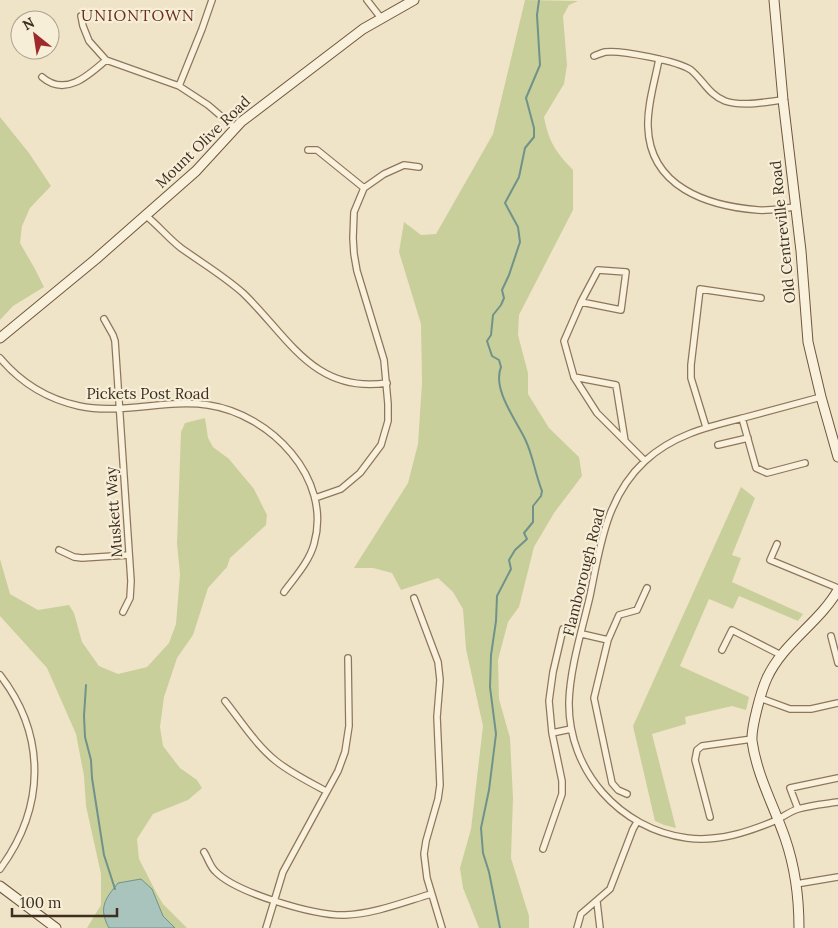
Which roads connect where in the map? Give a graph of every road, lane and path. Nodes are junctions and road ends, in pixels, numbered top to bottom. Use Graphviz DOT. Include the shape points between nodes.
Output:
graph roads {
  1 [pos="212,0"];
  2 [pos="367,0"];
  3 [pos="414,0"];
  4 [pos="774,0"];
  5 [pos="82,16"];
  6 [pos="381,18"];
  7 [pos="594,56"];
  8 [pos="659,59"];
  9 [pos="106,60"];
  10 [pos="42,77"];
  11 [pos="179,86"];
  12 [pos="783,100"];
  13 [pos="234,128"];
  14 [pos="308,150"];
  15 [pos="420,167"];
  16 [pos="364,188"];
  17 [pos="796,207"];
  18 [pos="145,215"];
  19 [pos="761,298"];
  20 [pos="582,302"];
  21 [pos="104,319"];
  22 [pos="0,338"];
  23 [pos="0,358"];
  24 [pos="574,377"];
  25 [pos="387,383"];
  26 [pos="821,398"];
  27 [pos="119,408"];
  28 [pos="742,418"];
  29 [pos="706,428"];
  30 [pos="748,438"];
  31 [pos="625,441"];
  32 [pos="718,445"];
  33 [pos="838,457"];
  34 [pos="645,461"];
  35 [pos="805,463"];
  36 [pos="315,498"];
  37 [pos="777,544"];
  38 [pos="59,550"];
  39 [pos="129,555"];
  40 [pos="647,588"];
  41 [pos="838,589"];
  42 [pos="284,592"];
  43 [pos="414,598"];
  44 [pos="123,612"];
  45 [pos="563,629"];
  46 [pos="582,634"];
  47 [pos="831,636"];
  48 [pos="608,640"];
  49 [pos="722,650"];
  50 [pos="781,655"];
  51 [pos="348,658"];
  52 [pos="838,663"];
  53 [pos="0,675"];
  54 [pos="760,698"];
  55 [pos="225,701"];
  56 [pos="838,703"];
  57 [pos="572,729"];
  58 [pos="552,732"];
  59 [pos="752,739"];
  60 [pos="838,778"];
  61 [pos="326,791"];
  62 [pos="628,794"];
  63 [pos="838,802"];
  64 [pos="798,809"];
  65 [pos="710,817"];
  66 [pos="778,819"];
  67 [pos="637,822"];
  68 [pos="543,849"];
  69 [pos="204,852"];
  70 [pos="0,869"];
  71 [pos="838,877"];
  72 [pos="796,884"];
  73 [pos="0,886"];
  74 [pos="431,894"];
  75 [pos="274,900"];
  76 [pos="597,902"];
  77 [pos="56,928"];
  78 [pos="266,928"];
  79 [pos="442,928"];
  80 [pos="577,928"];
  81 [pos="600,928"];
  82 [pos="799,928"];
  1 -- 11 [label="street"];
  2 -- 6 [label="street"];
  3 -- 6 [label="street, Mount Olive Road"];
  4 -- 12 [label="street, Old Centreville Road"];
  5 -- 9 [label="street" via="89,41"];
  6 -- 13 [label="street, Mount Olive Road"];
  7 -- 8 [label="street" via="616,52"];
  8 -- 12 [label="street" via="686,67 711,93 727,102 748,104"];
  8 -- 17 [label="street" via="648,133 656,156 672,181 688,193 710,202 758,210"];
  9 -- 10 [label="street" via="88,77 68,85 51,84"];
  9 -- 11 [label="street"];
  11 -- 13 [label="street"];
  12 -- 17 [label="street, Old Centreville Road"];
  13 -- 18 [label="street, Mount Olive Road" via="196,171"];
  14 -- 16 [label="street" via="317,150"];
  15 -- 16 [label="street" via="404,165"];
  16 -- 25 [label="street" via="354,212 354,254 381,347"];
  17 -- 26 [label="street, Old Centreville Road" via="808,342"];
  18 -- 22 [label="street, Mount Olive Road" via="96,260"];
  18 -- 25 [label="street" via="180,248 242,293 312,365 357,384"];
  19 -- 29 [label="street" via="700,289 691,378"];
  20 -- 20 [label="street" via="598,270 626,272 621,310"];
  20 -- 24 [label="street" via="564,341"];
  21 -- 27 [label="street, Muskett Way" via="115,341"];
  23 -- 27 [label="street, Pickets Post Road" via="16,376 55,399 82,407"];
  24 -- 31 [label="street" via="597,413"];
  24 -- 31 [label="street" via="616,384"];
  25 -- 36 [label="street" via="388,421 376,452 348,485"];
  26 -- 28 [label="street, Flamborough Road"];
  26 -- 33 [label="street, Old Centreville Road"];
  27 -- 36 [label="street, Pickets Post Road" via="197,404 243,415 266,429 288,449 304,472"];
  27 -- 39 [label="street, Muskett Way"];
  28 -- 29 [label="street, Flamborough Road"];
  28 -- 30 [label="street"];
  29 -- 34 [label="street, Flamborough Road" via="672,441"];
  30 -- 32 [label="street"];
  30 -- 35 [label="street" via="756,468 767,473"];
  31 -- 34 [label="street"];
  34 -- 46 [label="street, Flamborough Road" via="623,486 604,527"];
  36 -- 42 [label="street, Pickets Post Road" via="317,524 314,546"];
  37 -- 41 [label="street" via="770,560"];
  38 -- 39 [label="street" via="82,558"];
  39 -- 44 [label="street, Muskett Way" via="131,594"];
  40 -- 48 [label="street" via="637,610 619,615"];
  41 -- 50 [label="street" via="827,607"];
  43 -- 74 [label="street" via="438,662 440,680 437,717 440,785 424,854"];
  45 -- 58 [label="street" via="549,701"];
  46 -- 48 [label="street"];
  46 -- 57 [label="street, Flamborough Road" via="570,692"];
  47 -- 52 [label="street"];
  48 -- 62 [label="street" via="594,698 612,783"];
  49 -- 50 [label="street" via="732,630"];
  50 -- 54 [label="street"];
  51 -- 61 [label="street" via="348,740 341,764"];
  53 -- 70 [label="street" via="27,724 35,777 24,828"];
  54 -- 56 [label="street" via="790,708 811,709"];
  54 -- 59 [label="street"];
  55 -- 61 [label="street" via="273,759"];
  57 -- 58 [label="street"];
  57 -- 67 [label="street, Flamborough Road" via="576,749 587,773 604,795"];
  58 -- 68 [label="street" via="562,794"];
  59 -- 65 [label="street" via="702,746 697,750 695,760"];
  59 -- 66 [label="street" via="762,782"];
  60 -- 64 [label="street" via="790,788"];
  61 -- 75 [label="street" via="287,865"];
  63 -- 64 [label="street, Flamborough Road"];
  64 -- 66 [label="street, Flamborough Road"];
  66 -- 67 [label="street, Flamborough Road" via="737,835 704,839 667,834"];
  66 -- 72 [label="street"];
  67 -- 76 [label="street" via="610,889"];
  69 -- 75 [label="street" via="212,868 226,880"];
  71 -- 72 [label="street"];
  72 -- 82 [label="street"];
  73 -- 77 [label="street"];
  74 -- 75 [label="street" via="345,915 322,913"];
  74 -- 79 [label="street"];
  75 -- 78 [label="street"];
  76 -- 80 [label="street" via="581,914"];
  76 -- 81 [label="street"];
}
